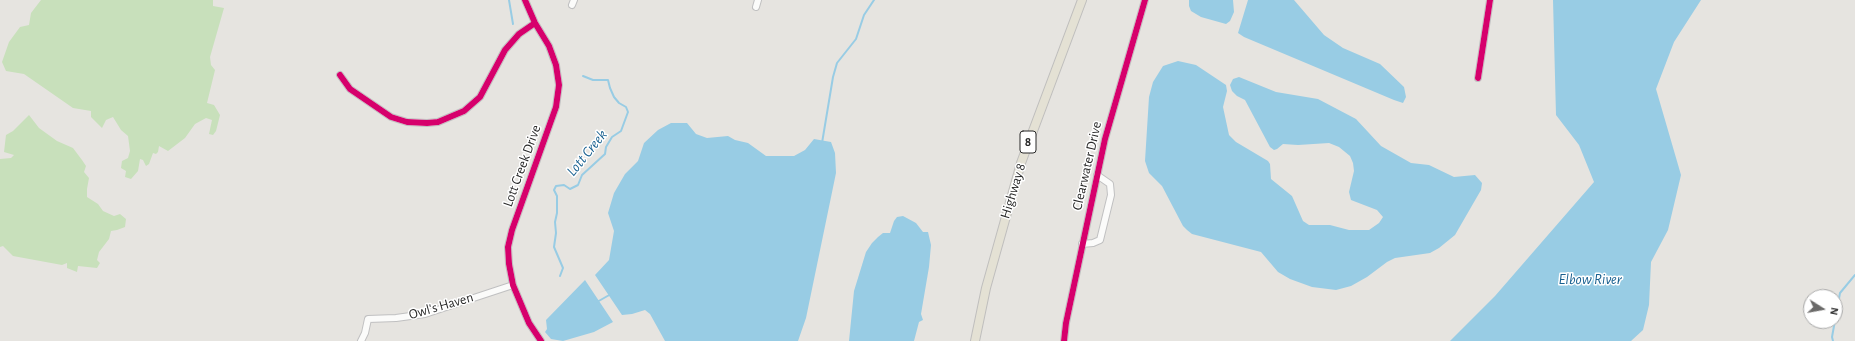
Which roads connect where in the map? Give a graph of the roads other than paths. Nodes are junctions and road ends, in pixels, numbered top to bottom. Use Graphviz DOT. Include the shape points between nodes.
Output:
graph roads {
  1 [pos="525,0"];
  2 [pos="758,0"];
  3 [pos="1082,0"];
  4 [pos="1145,0"];
  5 [pos="1490,0"];
  6 [pos="756,7"];
  7 [pos="535,24"];
  8 [pos="340,75"];
  9 [pos="1478,78"];
  10 [pos="1097,175"];
  11 [pos="1082,244"];
  12 [pos="513,285"];
  13 [pos="361,341"];
  14 [pos="541,341"];
  15 [pos="975,341"];
  16 [pos="1064,341"];
  1 -- 7 [label="street, Lott Creek Drive"];
  2 -- 6 [label="street"];
  3 -- 15 [label="main road, Highway 8 / 8" via="1019,170 986,288"];
  4 -- 10 [label="street, Clearwater Drive" via="1104,139"];
  5 -- 9 [label="street"];
  7 -- 8 [label="street" via="520,34 505,50 480,97 464,111 438,122 407,122 391,117 350,89"];
  7 -- 12 [label="street, Lott Creek Drive" via="554,58 559,85 556,107 508,247 508,264"];
  10 -- 11 [label="street, Clearwater Drive"];
  10 -- 11 [label="street" via="1110,184 1111,195 1100,240"];
  11 -- 16 [label="street, Clearwater Drive"];
  12 -- 13 [label="street, Owl's Haven" via="425,314 368,319"];
  12 -- 14 [label="street, Lott Creek Drive" via="529,322"];
}
